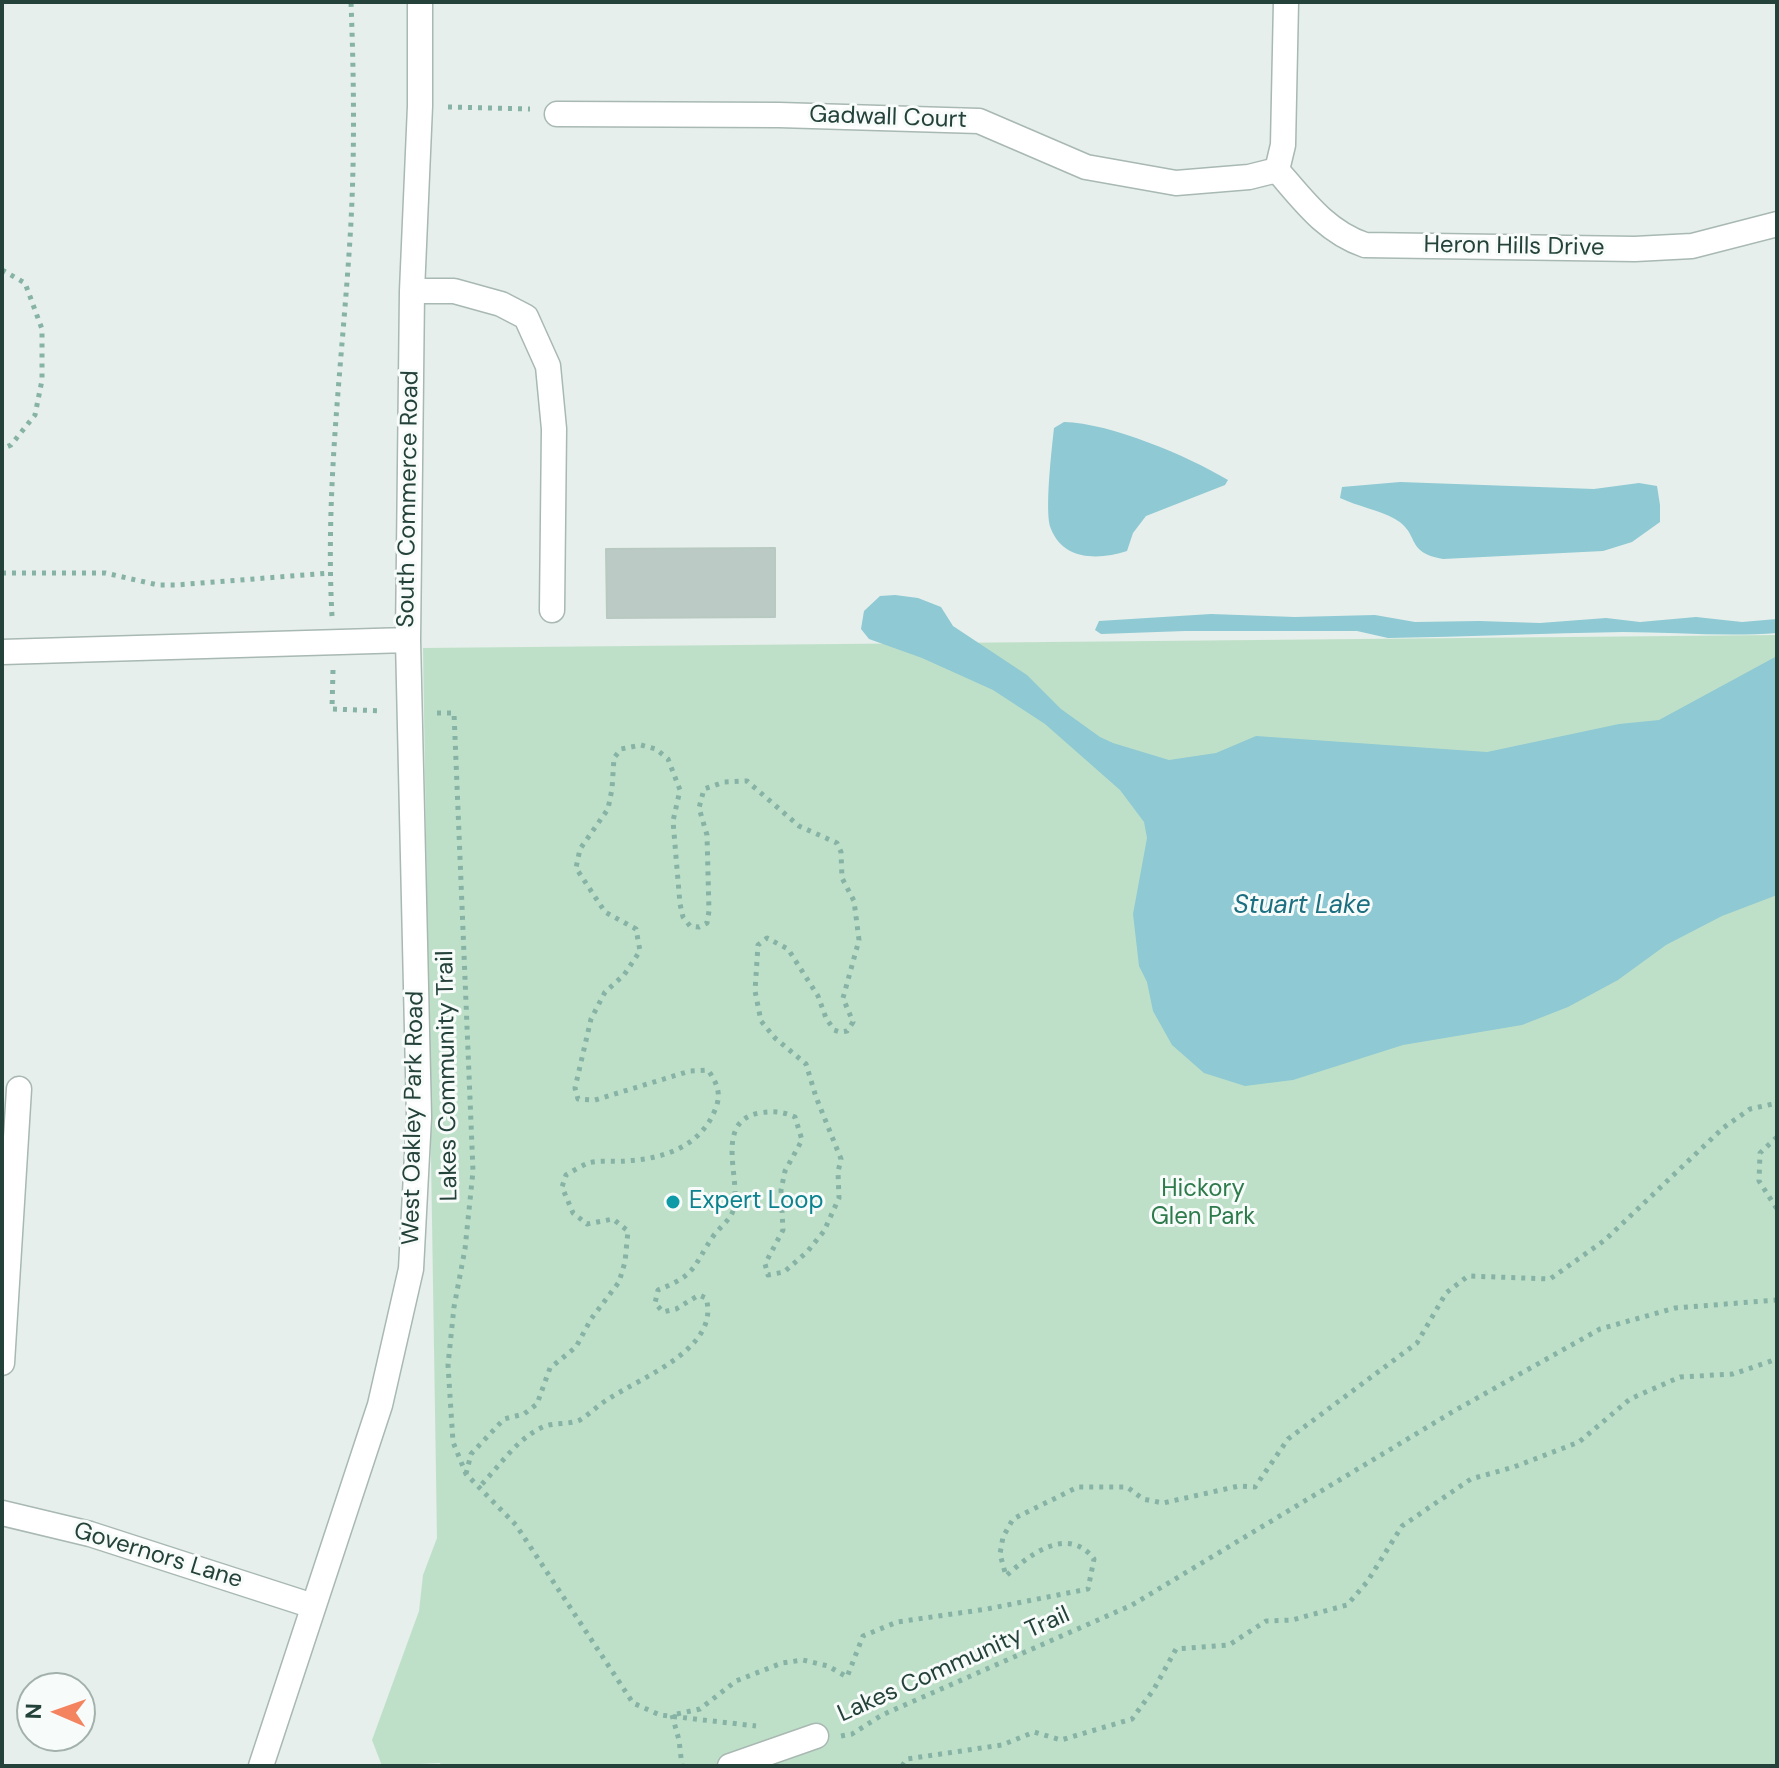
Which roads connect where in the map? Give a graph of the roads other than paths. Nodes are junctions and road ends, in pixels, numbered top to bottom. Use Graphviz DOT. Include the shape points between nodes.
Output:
graph roads {
  1 [pos="420,2"];
  2 [pos="1286,2"];
  3 [pos="557,114"];
  4 [pos="1277,170"];
  5 [pos="1777,224"];
  6 [pos="412,291"];
  7 [pos="552,610"];
  8 [pos="408,640"];
  9 [pos="2,652"];
  10 [pos="19,1089"];
  11 [pos="2,1363"];
  12 [pos="2,1513"];
  13 [pos="313,1606"];
  14 [pos="816,1736"];
  15 [pos="261,1766"];
  16 [pos="730,1766"];
  1 -- 6 [label="street, South Commerce Road"];
  2 -- 4 [label="street" via="1283,145"];
  3 -- 4 [label="street, Gadwall Court" via="979,121 1086,167 1176,183"];
  4 -- 5 [label="street, Heron Hills Drive" via="1334,230 1365,245 1635,249 1692,246"];
  6 -- 7 [label="street" via="454,291 526,317 548,366 554,429"];
  6 -- 8 [label="street, South Commerce Road"];
  8 -- 9 [label="street, South Commerce Road"];
  8 -- 13 [label="street, West Oakley Park Road" via="419,1117 411,1269 380,1405"];
  10 -- 11 [label="street"];
  12 -- 13 [label="street, Governors Lane" via="90,1534"];
  13 -- 15 [label="street, West Oakley Park Road"];
  14 -- 16 [label="street"];
}
